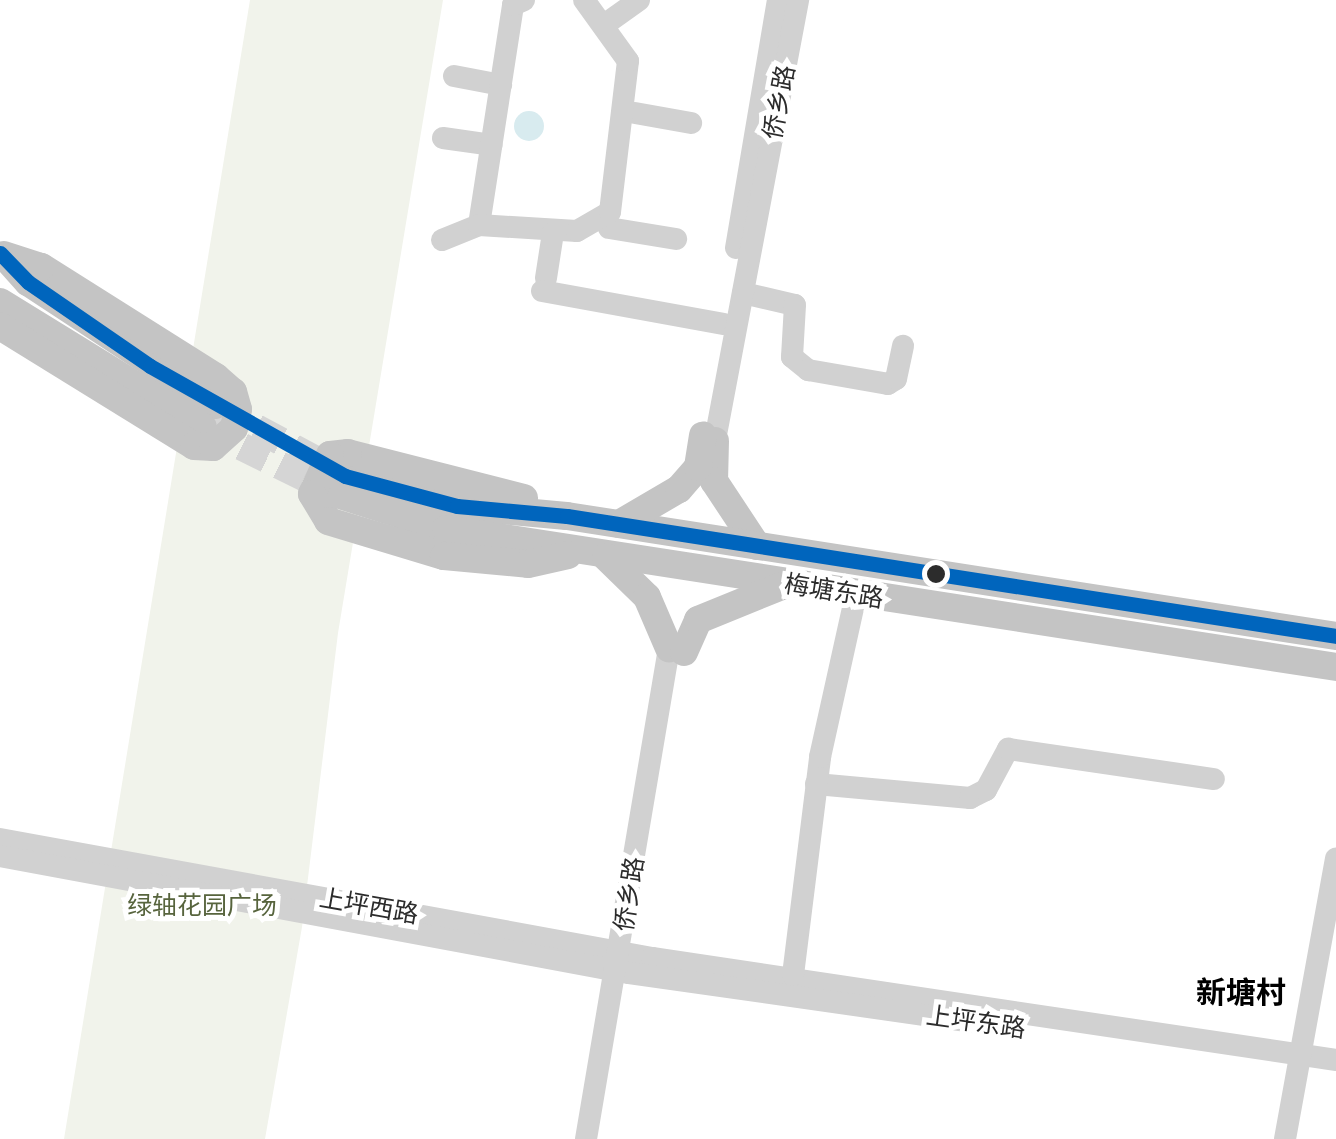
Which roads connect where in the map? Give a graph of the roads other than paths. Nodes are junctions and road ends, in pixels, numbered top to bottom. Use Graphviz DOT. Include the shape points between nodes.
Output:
graph roads {
  1 [pos="584,0"];
  2 [pos="639,0"];
  3 [pos="778,0"];
  4 [pos="798,0"];
  5 [pos="509,2"];
  6 [pos="604,25"];
  7 [pos="454,76"];
  8 [pos="501,85"];
  9 [pos="635,113"];
  10 [pos="691,123"];
  11 [pos="443,138"];
  12 [pos="492,145"];
  13 [pos="610,220"];
  14 [pos="479,224"];
  15 [pos="553,233"];
  16 [pos="676,239"];
  17 [pos="442,240"];
  18 [pos="2,254"];
  19 [pos="743,293"];
  20 [pos="0,302"];
  21 [pos="723,324"];
  22 [pos="0,326"];
  23 [pos="903,346"];
  24 [pos="709,437"];
  25 [pos="567,516"];
  26 [pos="619,524"];
  27 [pos="757,546"];
  28 [pos="592,554"];
  29 [pos="786,584"];
  30 [pos="856,594"];
  31 [pos="1336,636"];
  32 [pos="677,650"];
  33 [pos="1336,666"];
  34 [pos="1214,779"];
  35 [pos="816,784"];
  36 [pos="0,838"];
  37 [pos="0,856"];
  38 [pos="1336,859"];
  39 [pos="624,962"];
  40 [pos="792,975"];
  41 [pos="1336,1060"];
  42 [pos="1300,1062"];
  43 [pos="1336,1073"];
  44 [pos="586,1139"];
  45 [pos="601,1139"];
  46 [pos="1285,1139"];
  1 -- 6 [label="street"];
  2 -- 6 [label="street"];
  3 -- 21 [label="street, 侨乡路"];
  4 -- 19 [label="street, 侨乡路"];
  5 -- 8 [label="street"];
  6 -- 13 [label="street" via="628,61"];
  7 -- 8 [label="street"];
  8 -- 12 [label="street"];
  9 -- 10 [label="street"];
  11 -- 12 [label="street"];
  12 -- 14 [label="street"];
  13 -- 15 [label="street"];
  13 -- 16 [label="street"];
  14 -- 15 [label="street"];
  14 -- 17 [label="street"];
  15 -- 21 [label="street" via="544,284"];
  18 -- 20 [label="main road" via="28,282 209,416"];
  18 -- 22 [label="main road" via="42,268 216,377 233,392 234,428 213,447 185,442"];
  19 -- 23 [label="street" via="795,304 792,358 808,370 888,384 898,373"];
  19 -- 24 [label="street, 侨乡路"];
  21 -- 24 [label="street, 侨乡路"];
  24 -- 26 [label="main road" via="698,466 678,489"];
  24 -- 27 [label="main road" via="714,481"];
  25 -- 26 [label="main road, 梅塘东路"];
  25 -- 28 [label="main road, 梅塘东路" via="457,506 341,485 446,530"];
  25 -- 28 [label="main road" via="528,499 348,453 330,455 312,494 328,521 444,556 528,564"];
  26 -- 27 [label="main road, 梅塘东路"];
  27 -- 31 [label="main road, 梅塘东路"];
  28 -- 29 [label="main road, 梅塘东路"];
  28 -- 32 [label="main road" via="647,596"];
  29 -- 30 [label="main road, 梅塘东路"];
  29 -- 32 [label="main road" via="698,620"];
  30 -- 33 [label="main road, 梅塘东路"];
  30 -- 35 [label="street"];
  32 -- 39 [label="street, 侨乡路"];
  34 -- 35 [label="street" via="1008,748 986,790 970,798"];
  35 -- 40 [label="street"];
  36 -- 39 [label="street, 上坪西路"];
  37 -- 39 [label="street, 上坪西路"];
  38 -- 42 [label="street"];
  39 -- 42 [label="street, 上坪东路"];
  39 -- 44 [label="street, 侨乡路"];
  39 -- 45 [label="street, 侨乡路"];
  41 -- 42 [label="street, 上坪东路"];
  42 -- 43 [label="street, 上坪东路"];
  42 -- 46 [label="street"];
}
